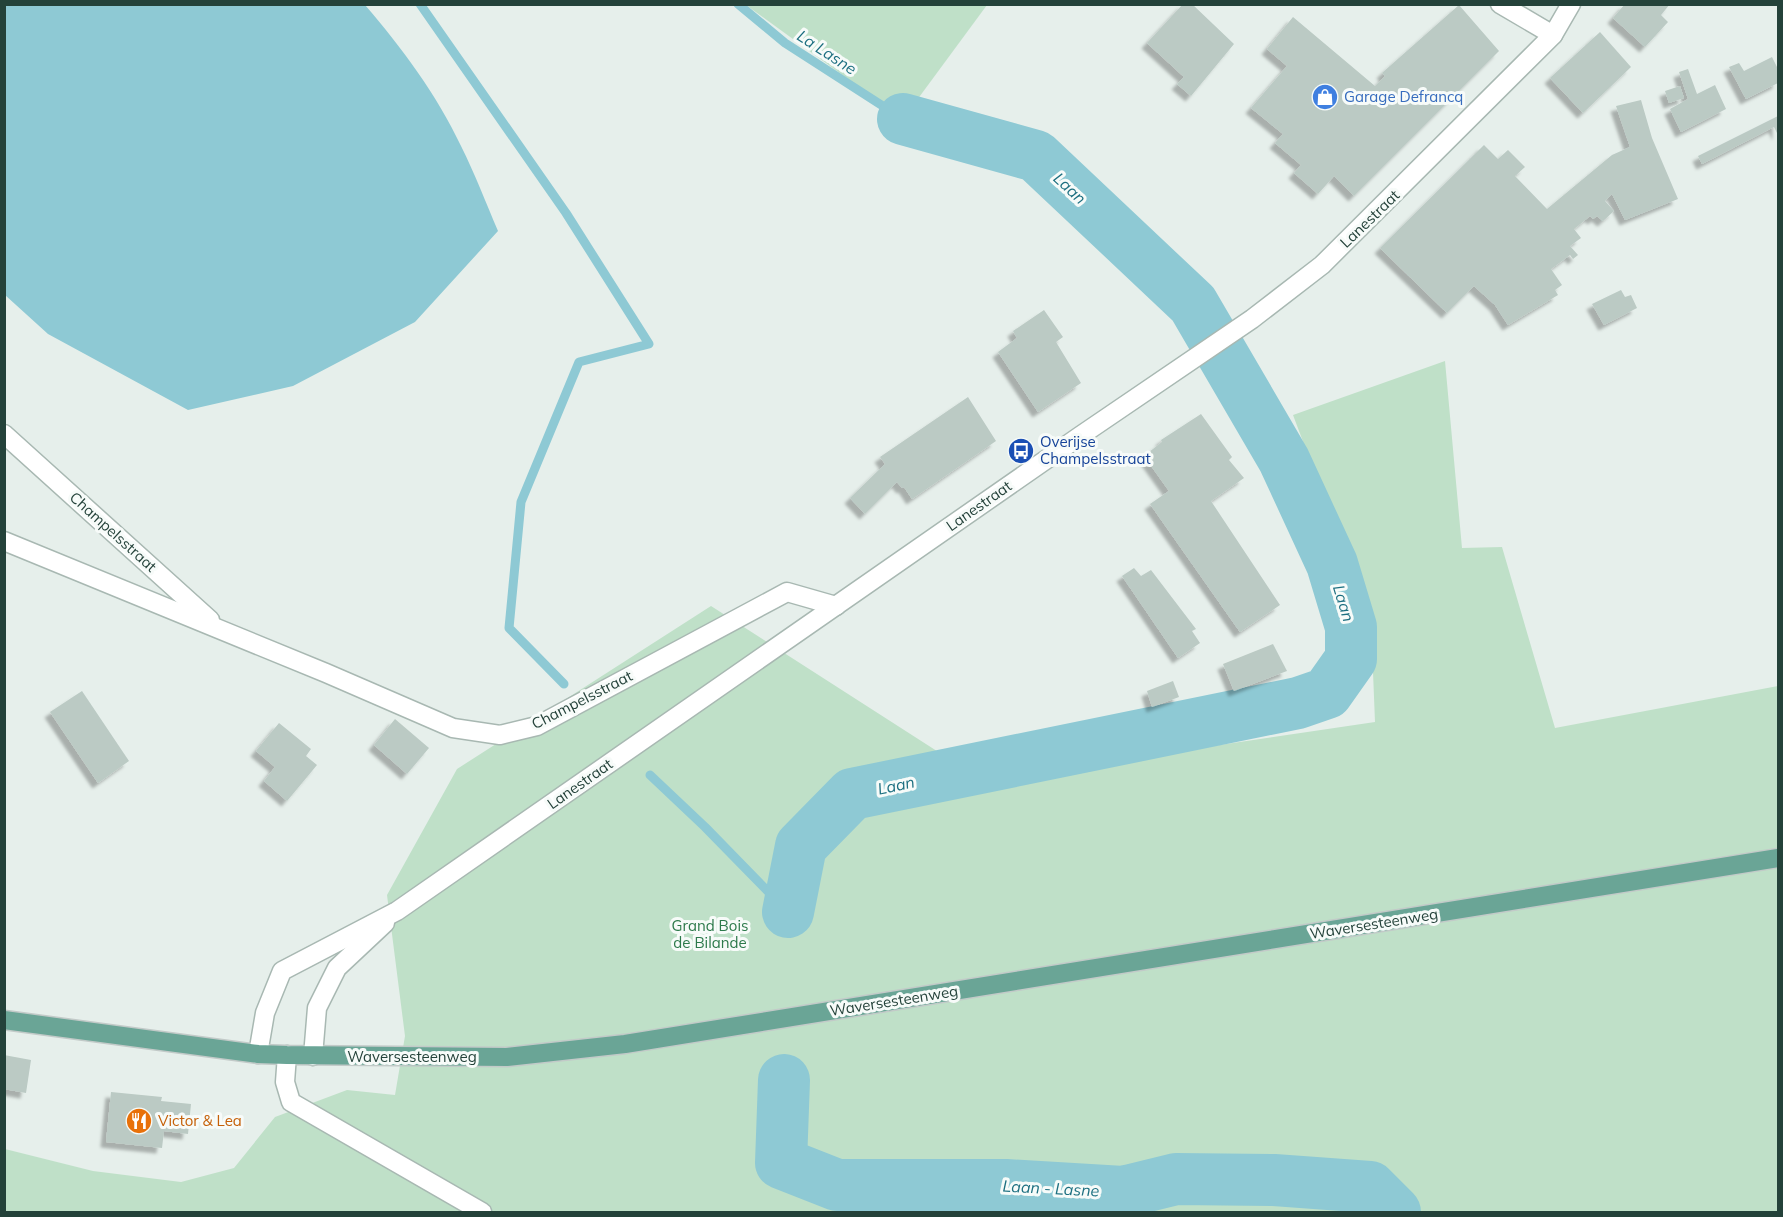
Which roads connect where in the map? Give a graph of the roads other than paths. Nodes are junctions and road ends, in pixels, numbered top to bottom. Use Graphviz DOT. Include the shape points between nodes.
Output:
graph roads {
  1 [pos="1500,4"];
  2 [pos="1571,4"];
  3 [pos="1553,35"];
  4 [pos="4,434"];
  5 [pos="4,542"];
  6 [pos="836,606"];
  7 [pos="220,630"];
  8 [pos="1779,858"];
  9 [pos="397,911"];
  10 [pos="4,1020"];
  11 [pos="258,1054"];
  12 [pos="287,1055"];
  13 [pos="313,1056"];
  14 [pos="482,1212"];
  1 -- 3 [label="street"];
  2 -- 3 [label="street, Lanestraat"];
  3 -- 6 [label="street, Lanestraat" via="1322,265 1252,319"];
  4 -- 7 [label="street, Champelsstraat"];
  5 -- 7 [label="street, Champelsstraat"];
  6 -- 7 [label="street, Champelsstraat" via="788,592 537,726 500,735 453,728"];
  6 -- 9 [label="street, Lanestraat"];
  8 -- 13 [label="main road, Waversesteenweg" via="625,1044 507,1057"];
  9 -- 11 [label="street, Lanestraat" via="282,971 265,1013"];
  9 -- 13 [label="street, Lanestraat" via="336,968 317,1008"];
  10 -- 11 [label="main road, Waversesteenweg"];
  11 -- 12 [label="main road, Waversesteenweg"];
  12 -- 13 [label="main road, Waversesteenweg"];
  12 -- 14 [label="street" via="285,1082 291,1102"];
}
